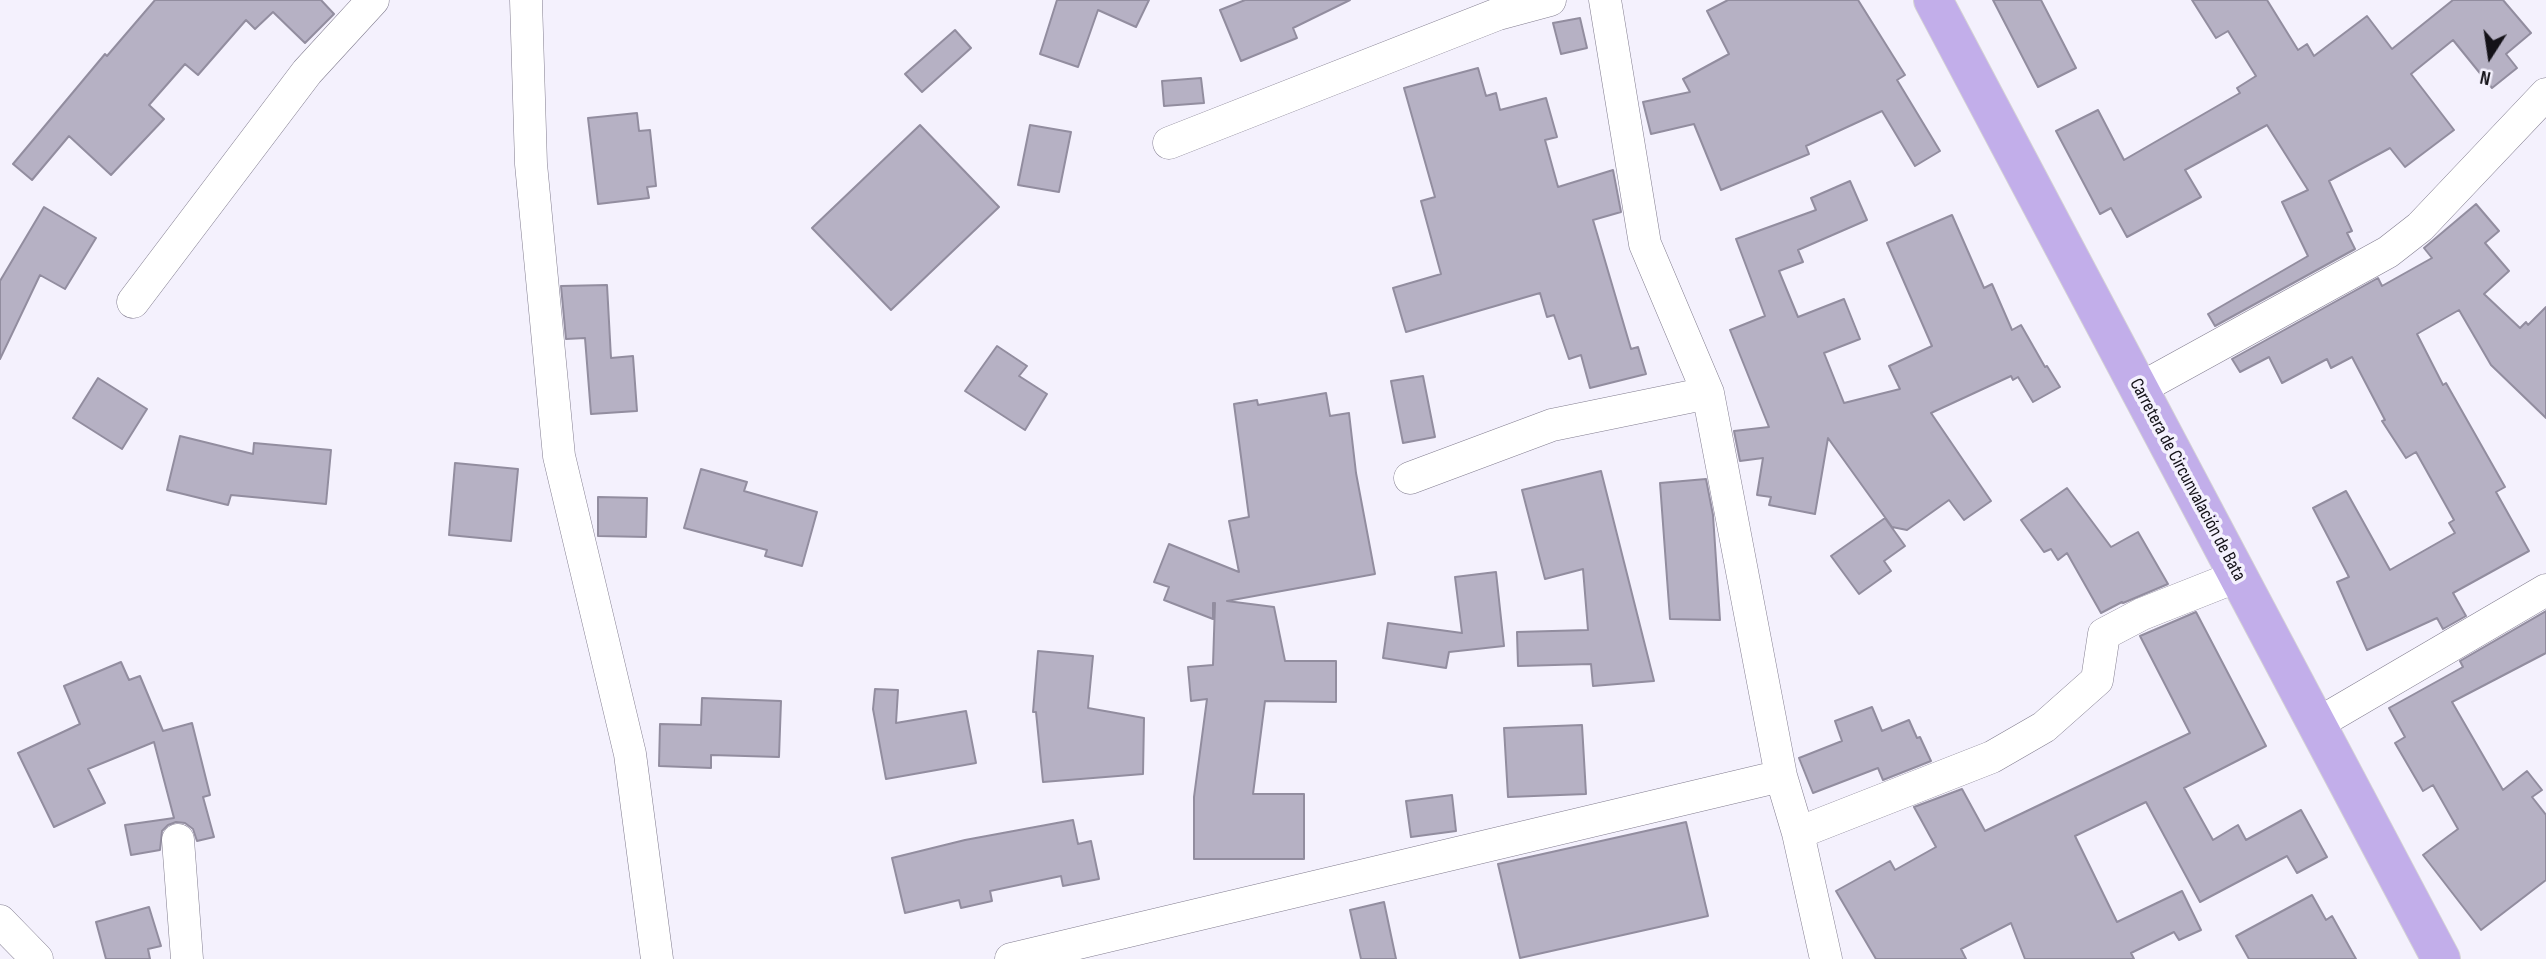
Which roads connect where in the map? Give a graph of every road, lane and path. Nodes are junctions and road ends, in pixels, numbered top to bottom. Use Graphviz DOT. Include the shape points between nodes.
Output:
graph roads {
  1 [pos="373,0"];
  2 [pos="526,0"];
  3 [pos="1550,0"];
  4 [pos="1605,0"];
  5 [pos="1941,3"];
  6 [pos="2546,94"];
  7 [pos="1170,143"];
  8 [pos="133,302"];
  9 [pos="2139,389"];
  10 [pos="1708,393"];
  11 [pos="1410,478"];
  12 [pos="2238,576"];
  13 [pos="2546,590"];
  14 [pos="2317,724"];
  15 [pos="1780,776"];
  16 [pos="1798,833"];
  17 [pos="178,840"];
  18 [pos="0,921"];
  19 [pos="37,959"];
  20 [pos="187,959"];
  21 [pos="657,959"];
  22 [pos="1011,959"];
  23 [pos="1826,959"];
  24 [pos="2441,959"];
  1 -- 8 [label="street" via="307,72"];
  2 -- 21 [label="street" via="531,164 559,456 630,754"];
  3 -- 7 [label="street" via="1485,19"];
  4 -- 10 [label="street" via="1645,244"];
  5 -- 9 [label="main road, Carretera de Circunvalación de Bata"];
  6 -- 9 [label="street" via="2420,227 2388,252"];
  9 -- 12 [label="main road, Carretera de Circunvalación de Bata"];
  10 -- 11 [label="street" via="1552,425"];
  10 -- 15 [label="street"];
  12 -- 14 [label="main road, Carretera de Circunvalación de Bata"];
  12 -- 16 [label="street" via="2104,634 2097,680 2044,727 1992,757"];
  13 -- 14 [label="street"];
  14 -- 24 [label="main road, Carretera de Circunvalación de Bata"];
  15 -- 16 [label="street"];
  15 -- 22 [label="street"];
  16 -- 23 [label="street"];
  17 -- 20 [label="street"];
  18 -- 19 [label="street"];
}
